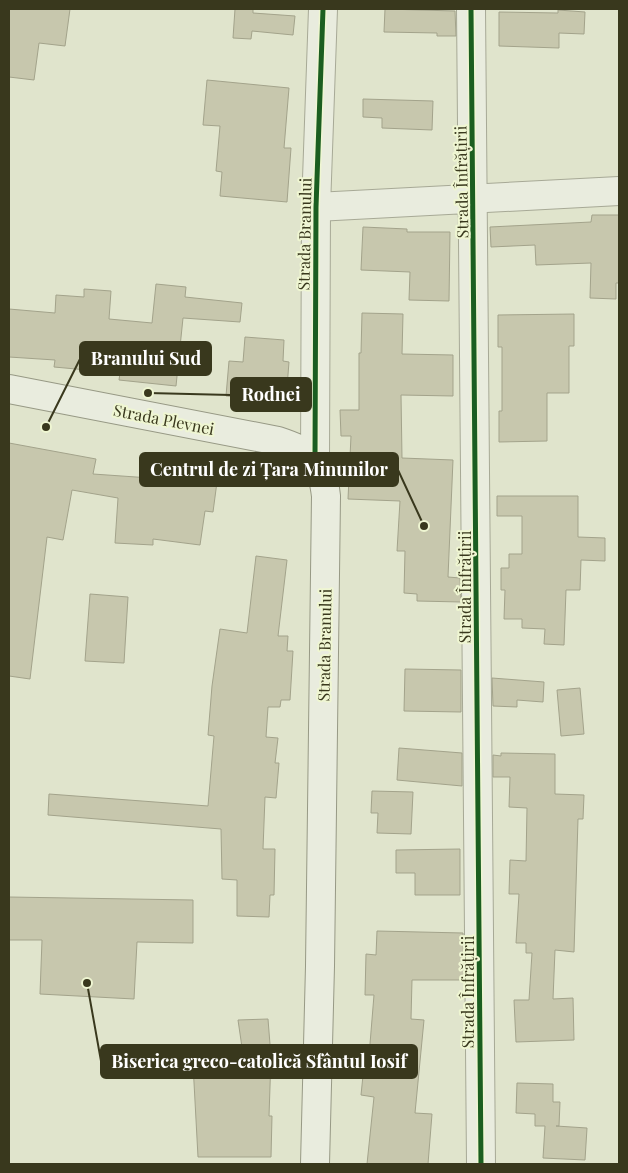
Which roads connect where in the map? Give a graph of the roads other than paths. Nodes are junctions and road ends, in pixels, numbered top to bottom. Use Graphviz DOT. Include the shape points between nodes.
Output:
graph roads {
  1 [pos="323,9"];
  2 [pos="471,9"];
  3 [pos="619,191"];
  4 [pos="473,199"];
  5 [pos="316,207"];
  6 [pos="9,388"];
  7 [pos="314,460"];
  8 [pos="315,1164"];
  9 [pos="481,1164"];
  1 -- 5 [label="street, Strada Branului"];
  2 -- 4 [label="street, Strada Înfrățirii"];
  3 -- 4 [label="street"];
  4 -- 5 [label="street"];
  4 -- 9 [label="street, Strada Înfrățirii"];
  5 -- 7 [label="street, Strada Branului"];
  6 -- 7 [label="street, Strada Plevnei" via="278,441 298,448"];
  7 -- 8 [label="street, Strada Branului" via="324,477 326,496"];
}
